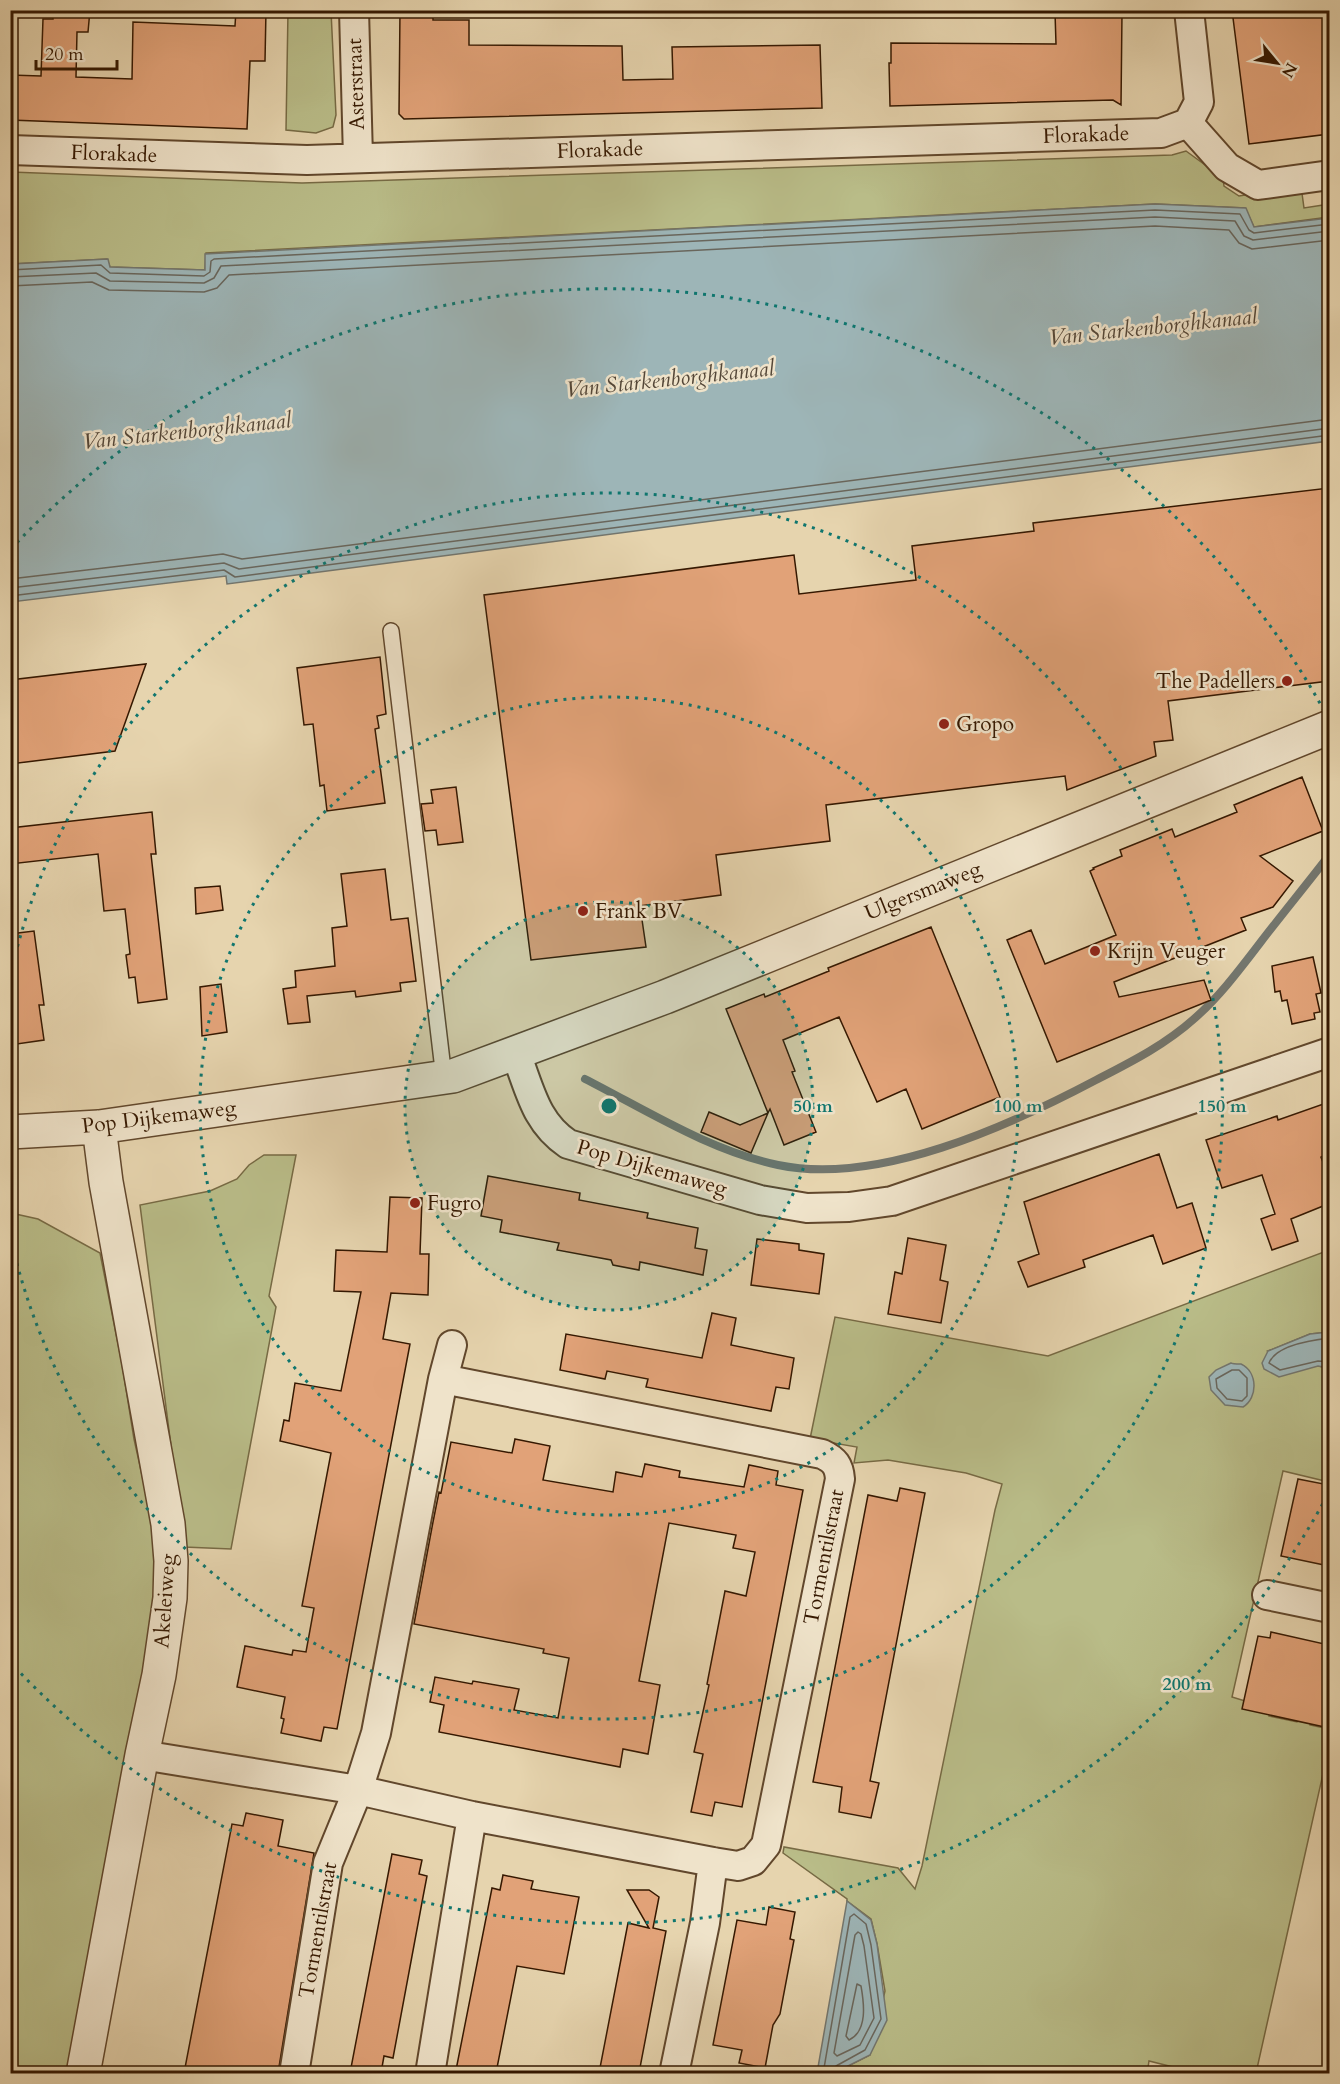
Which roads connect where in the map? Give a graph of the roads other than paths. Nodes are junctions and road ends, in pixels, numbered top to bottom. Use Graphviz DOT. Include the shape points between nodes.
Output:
graph roads {
  1 [pos="354,10"];
  2 [pos="1189,10"];
  3 [pos="1188,123"];
  4 [pos="10,150"];
  5 [pos="358,158"];
  6 [pos="1329,175"];
  7 [pos="391,631"];
  8 [pos="1329,727"];
  9 [pos="1329,1052"];
  10 [pos="516,1054"];
  11 [pos="444,1078"];
  12 [pos="99,1127"];
  13 [pos="10,1132"];
  14 [pos="452,1344"];
  15 [pos="443,1379"];
  16 [pos="1267,1595"];
  17 [pos="1329,1608"];
  18 [pos="142,1755"];
  19 [pos="358,1790"];
  20 [pos="472,1816"];
  21 [pos="713,1862"];
  22 [pos="83,2073"];
  23 [pos="294,2073"];
  24 [pos="430,2073"];
  25 [pos="674,2073"];
  1 -- 5 [label="street, Asterstraat"];
  2 -- 3 [label="street" via="1199,102"];
  3 -- 5 [label="street, Florakade" via="1161,133"];
  3 -- 6 [label="street" via="1227,167 1258,185"];
  4 -- 5 [label="street, Florakade" via="307,160"];
  7 -- 11 [label="lane"];
  8 -- 10 [label="street, Ulgersmaweg"];
  9 -- 10 [label="street, Pop Dijkemaweg" via="892,1201 807,1208 760,1200 568,1144 541,1118"];
  10 -- 11 [label="street, Pop Dijkemaweg"];
  11 -- 12 [label="street, Pop Dijkemaweg"];
  12 -- 13 [label="street, Pop Dijkemaweg"];
  12 -- 18 [label="street, Akeleiweg" via="168,1524 171,1561 159,1675"];
  14 -- 15 [label="street, Tormentilstraat"];
  15 -- 19 [label="street, Tormentilstraat" via="376,1732"];
  15 -- 21 [label="street, Tormentilstraat" via="822,1454 839,1468 840,1479 766,1845 753,1861 738,1866"];
  16 -- 17 [label="street"];
  18 -- 19 [label="street, Tormentilstraat"];
  18 -- 22 [label="street, Akeleiweg"];
  19 -- 20 [label="street, Tormentilstraat"];
  19 -- 23 [label="street, Tormentilstraat" via="328,1863"];
  20 -- 21 [label="street, Tormentilstraat"];
  20 -- 24 [label="street"];
  21 -- 25 [label="street" via="705,1923"];
}
